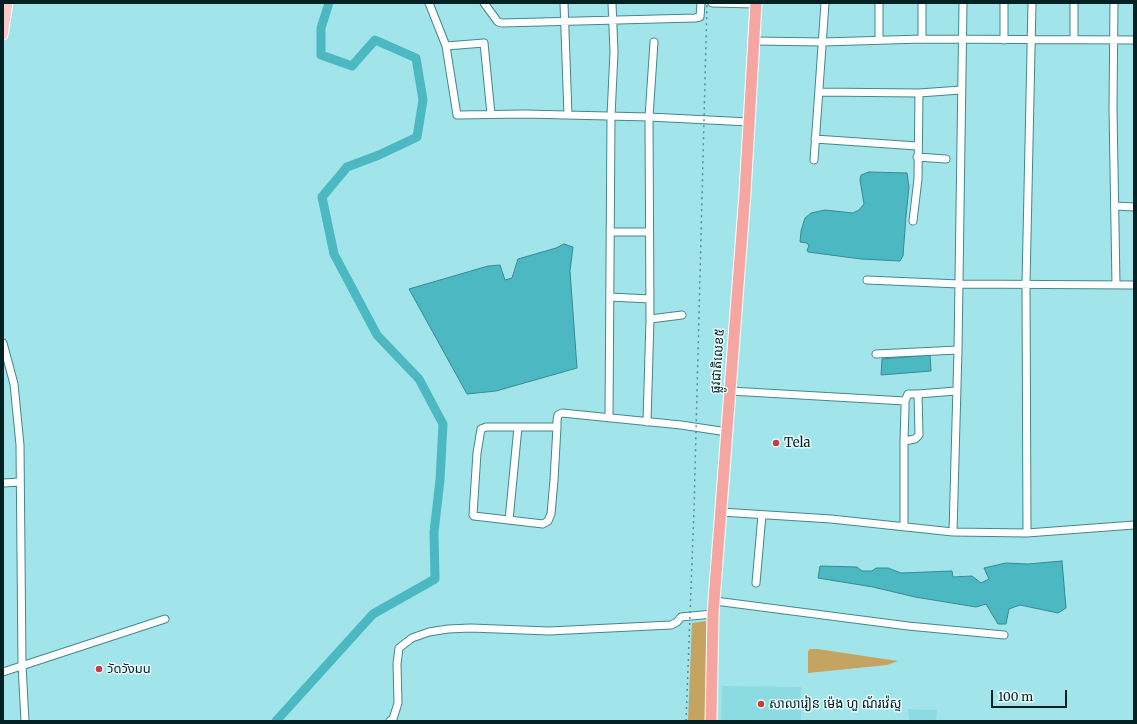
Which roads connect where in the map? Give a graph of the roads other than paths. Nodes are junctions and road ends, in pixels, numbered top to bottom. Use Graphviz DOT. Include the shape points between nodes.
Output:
graph roads {
  1 [pos="8,3"];
  2 [pos="429,3"];
  3 [pos="484,3"];
  4 [pos="564,3"];
  5 [pos="612,3"];
  6 [pos="701,3"];
  7 [pos="712,3"];
  8 [pos="825,3"];
  9 [pos="879,3"];
  10 [pos="922,3"];
  11 [pos="963,3"];
  12 [pos="1004,3"];
  13 [pos="1032,3"];
  14 [pos="1074,3"];
  15 [pos="1114,3"];
  16 [pos="756,4"];
  17 [pos="613,19"];
  18 [pos="565,22"];
  19 [pos="3,35"];
  20 [pos="922,39"];
  21 [pos="1074,39"];
  22 [pos="754,40"];
  23 [pos="879,40"];
  24 [pos="962,40"];
  25 [pos="1004,40"];
  26 [pos="1032,40"];
  27 [pos="1114,40"];
  28 [pos="1134,40"];
  29 [pos="654,42"];
  30 [pos="823,42"];
  31 [pos="446,46"];
  32 [pos="961,90"];
  33 [pos="819,92"];
  34 [pos="919,93"];
  35 [pos="491,114"];
  36 [pos="568,115"];
  37 [pos="611,116"];
  38 [pos="649,117"];
  39 [pos="749,122"];
  40 [pos="815,139"];
  41 [pos="917,146"];
  42 [pos="917,157"];
  43 [pos="946,159"];
  44 [pos="814,160"];
  45 [pos="1115,206"];
  46 [pos="1134,207"];
  47 [pos="913,221"];
  48 [pos="610,232"];
  49 [pos="649,232"];
  50 [pos="867,280"];
  51 [pos="959,284"];
  52 [pos="1026,284"];
  53 [pos="1116,285"];
  54 [pos="1134,285"];
  55 [pos="610,297"];
  56 [pos="650,299"];
  57 [pos="682,315"];
  58 [pos="650,319"];
  59 [pos="3,343"];
  60 [pos="958,350"];
  61 [pos="876,354"];
  62 [pos="730,391"];
  63 [pos="956,391"];
  64 [pos="918,394"];
  65 [pos="905,401"];
  66 [pos="609,418"];
  67 [pos="646,422"];
  68 [pos="518,427"];
  69 [pos="557,427"];
  70 [pos="727,432"];
  71 [pos="904,441"];
  72 [pos="20,482"];
  73 [pos="3,483"];
  74 [pos="722,512"];
  75 [pos="762,515"];
  76 [pos="509,520"];
  77 [pos="1134,525"];
  78 [pos="904,526"];
  79 [pos="953,532"];
  80 [pos="1027,533"];
  81 [pos="756,584"];
  82 [pos="715,601"];
  83 [pos="713,614"];
  84 [pos="165,619"];
  85 [pos="1004,635"];
  86 [pos="22,665"];
  87 [pos="3,672"];
  88 [pos="25,721"];
  89 [pos="390,721"];
  90 [pos="711,721"];
  1 -- 19 [label="main road"];
  2 -- 31 [label="street"];
  3 -- 18 [label="street" via="502,24"];
  4 -- 18 [label="street"];
  5 -- 17 [label="street"];
  6 -- 17 [label="street" via="700,17 695,18"];
  7 -- 16 [label="street"];
  8 -- 30 [label="street"];
  9 -- 23 [label="street"];
  10 -- 20 [label="street"];
  11 -- 24 [label="street"];
  12 -- 25 [label="street"];
  13 -- 26 [label="street"];
  14 -- 21 [label="street"];
  15 -- 27 [label="street"];
  16 -- 22 [label="highway, ផ្លូវជាតិលេខ៥"];
  17 -- 18 [label="street"];
  17 -- 37 [label="street"];
  18 -- 36 [label="street"];
  20 -- 23 [label="street"];
  20 -- 24 [label="street"];
  21 -- 26 [label="street"];
  21 -- 27 [label="street"];
  22 -- 30 [label="street"];
  22 -- 39 [label="highway, ផ្លូវជាតិលេខ៥"];
  23 -- 30 [label="street"];
  24 -- 25 [label="street"];
  24 -- 32 [label="street"];
  25 -- 26 [label="street"];
  26 -- 52 [label="street"];
  27 -- 28 [label="street"];
  27 -- 45 [label="street"];
  29 -- 38 [label="street"];
  30 -- 33 [label="street"];
  31 -- 35 [label="street" via="457,115"];
  31 -- 35 [label="street" via="484,43"];
  32 -- 34 [label="street"];
  32 -- 51 [label="street"];
  33 -- 34 [label="street"];
  33 -- 40 [label="street"];
  34 -- 41 [label="street"];
  35 -- 36 [label="street"];
  36 -- 37 [label="street"];
  37 -- 38 [label="street"];
  37 -- 48 [label="street"];
  38 -- 39 [label="street"];
  38 -- 49 [label="street"];
  39 -- 62 [label="highway, ផ្លូវជាតិលេខ៥"];
  40 -- 41 [label="street"];
  40 -- 44 [label="street"];
  41 -- 42 [label="street"];
  42 -- 43 [label="street"];
  42 -- 47 [label="street" via="918,180"];
  45 -- 46 [label="street"];
  45 -- 53 [label="street"];
  48 -- 49 [label="street"];
  48 -- 55 [label="street"];
  49 -- 56 [label="street"];
  50 -- 51 [label="street"];
  51 -- 52 [label="street"];
  51 -- 60 [label="street"];
  52 -- 53 [label="street"];
  52 -- 80 [label="street"];
  53 -- 54 [label="street"];
  55 -- 56 [label="street"];
  55 -- 66 [label="street"];
  56 -- 58 [label="street"];
  57 -- 58 [label="street"];
  58 -- 67 [label="street"];
  59 -- 72 [label="street" via="14,384 20,445"];
  60 -- 61 [label="street"];
  60 -- 63 [label="street"];
  62 -- 65 [label="street"];
  62 -- 70 [label="highway, ផ្លូវជាតិលេខ៥"];
  63 -- 64 [label="street"];
  63 -- 79 [label="street"];
  64 -- 65 [label="street" via="908,394"];
  64 -- 71 [label="street" via="919,435 916,439"];
  65 -- 71 [label="street"];
  66 -- 67 [label="street"];
  66 -- 69 [label="street" via="562,413 558,415"];
  67 -- 70 [label="street"];
  68 -- 69 [label="street"];
  68 -- 76 [label="street"];
  68 -- 76 [label="street" via="481,429 477,453 473,515"];
  69 -- 76 [label="street" via="550,518 543,524"];
  70 -- 74 [label="highway, ផ្លូវជាតិលេខ៥"];
  71 -- 78 [label="street"];
  72 -- 73 [label="street"];
  72 -- 86 [label="street"];
  74 -- 75 [label="street"];
  74 -- 82 [label="highway, ផ្លូវជាតិលេខ៥"];
  75 -- 78 [label="street"];
  75 -- 81 [label="street"];
  77 -- 80 [label="street"];
  78 -- 79 [label="street"];
  79 -- 80 [label="street"];
  82 -- 83 [label="highway, ផ្លូវជាតិលេខ៥"];
  82 -- 85 [label="street" via="915,627"];
  83 -- 89 [label="street" via="681,617 671,625 550,631 463,628 429,632 412,638 399,648 398,703"];
  83 -- 90 [label="highway, ផ្លូវជាតិលេខ៥"];
  84 -- 86 [label="street"];
  86 -- 87 [label="street"];
  86 -- 88 [label="street"];
}
